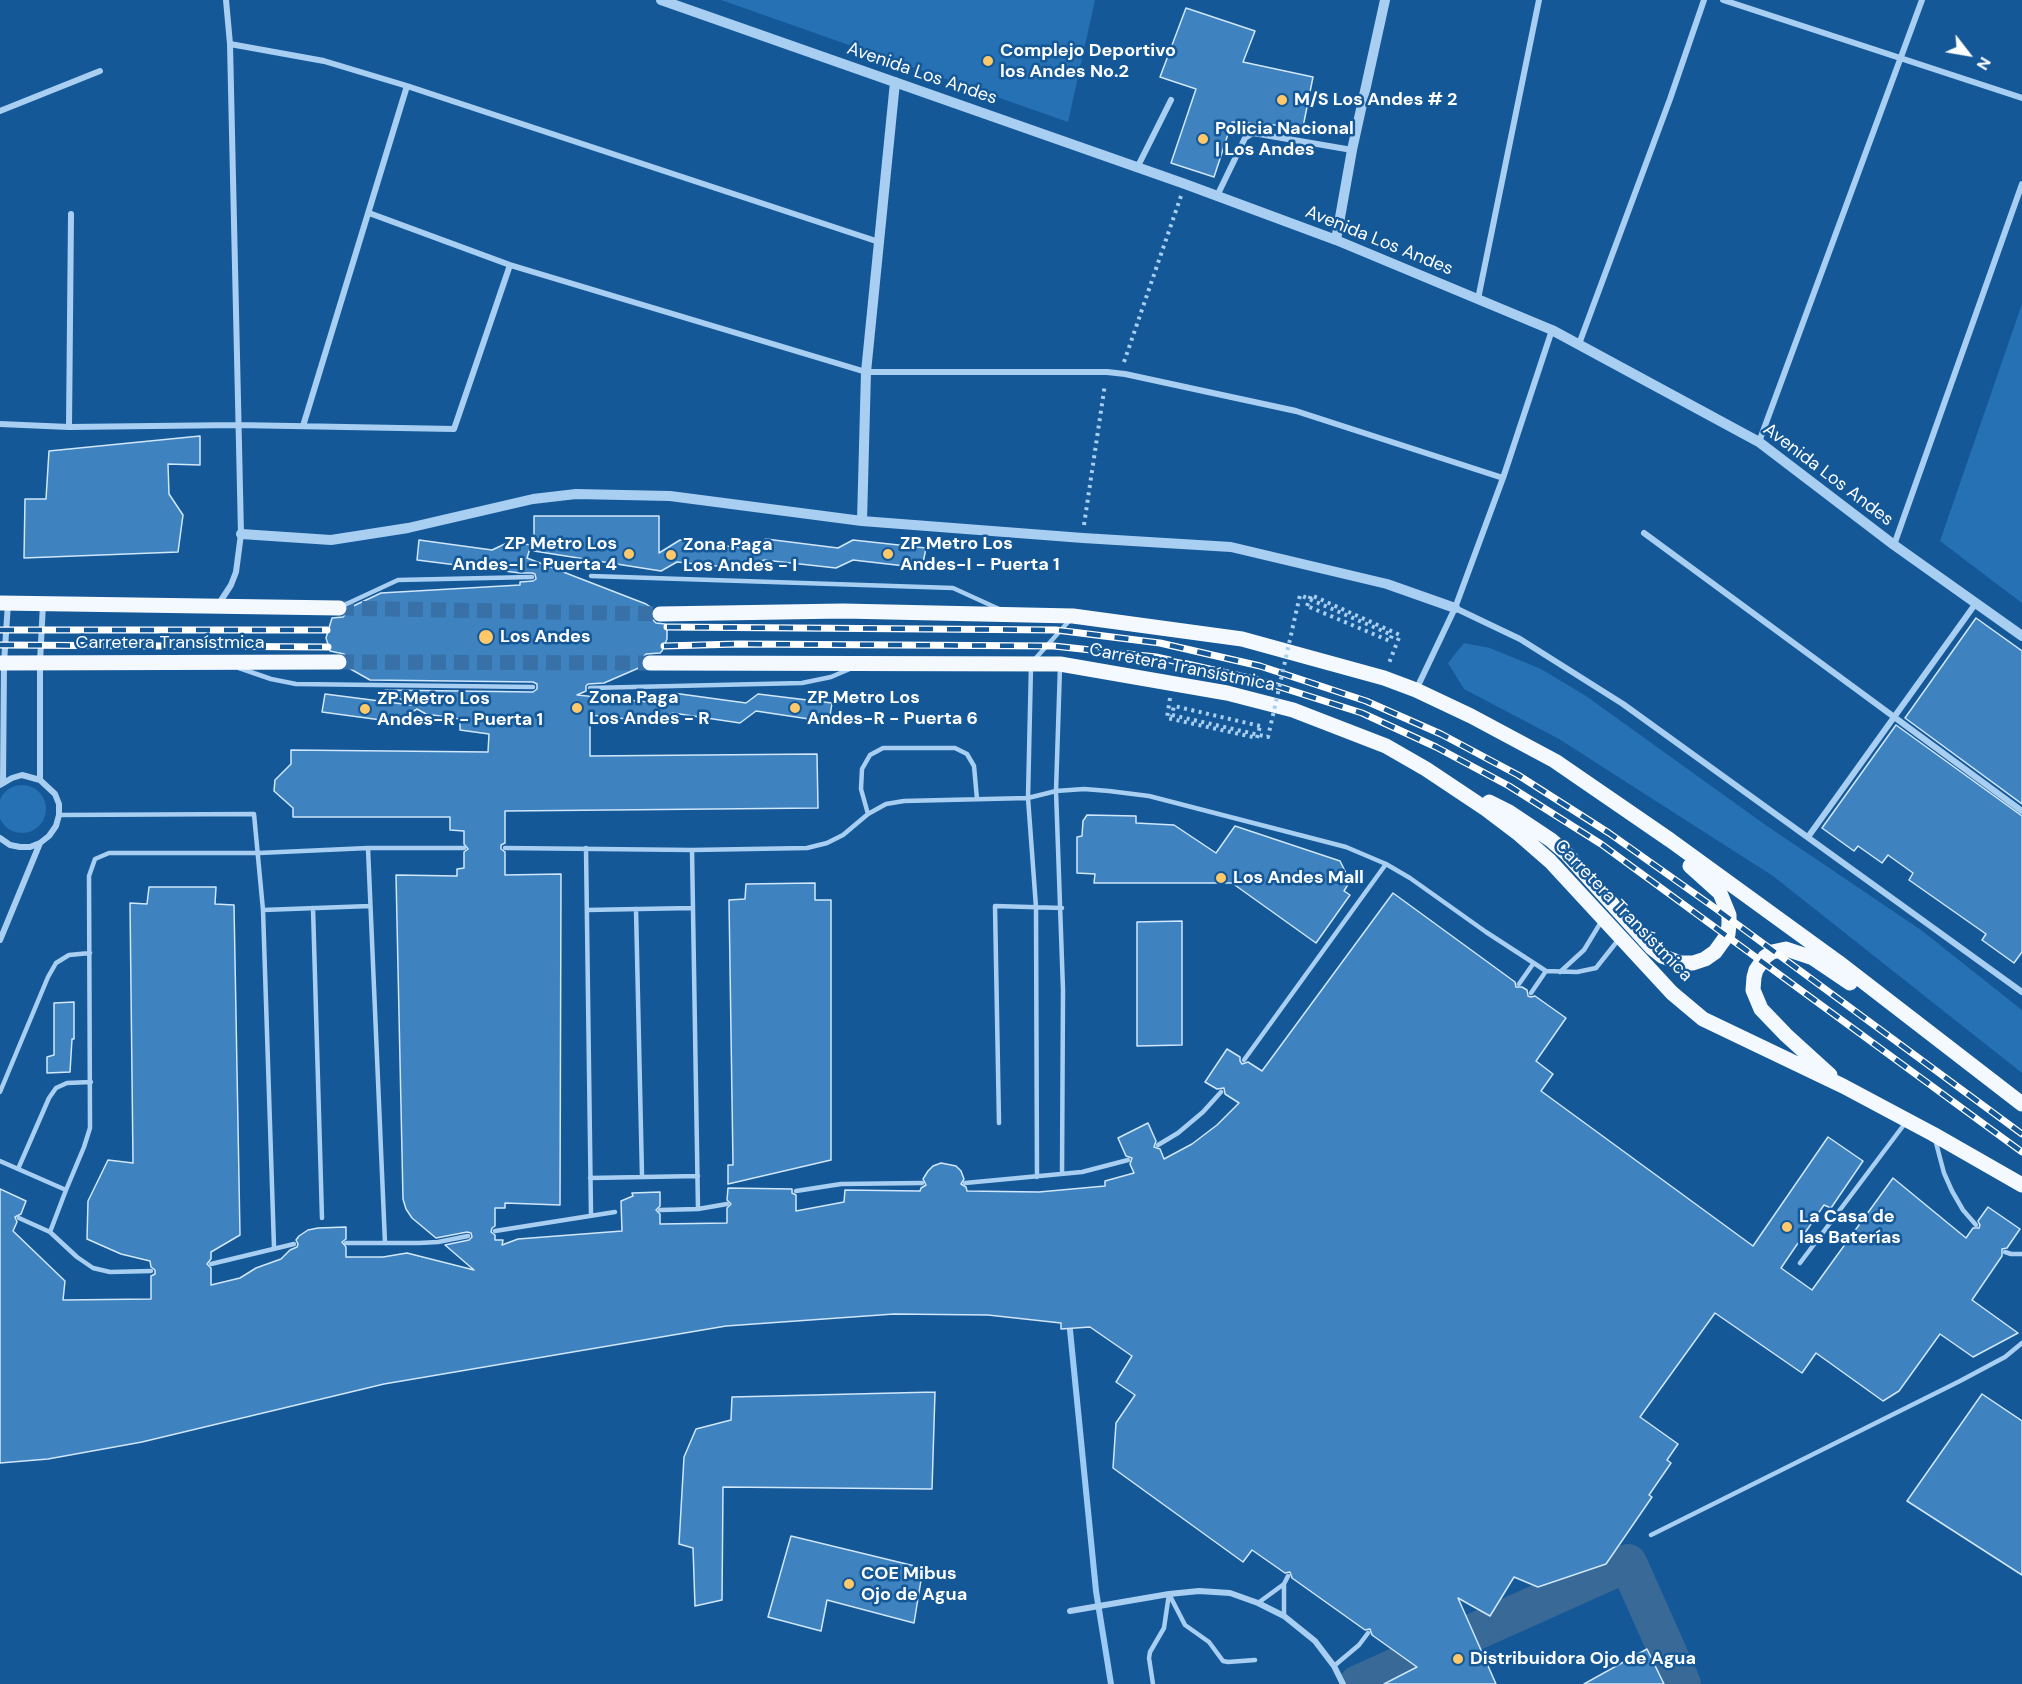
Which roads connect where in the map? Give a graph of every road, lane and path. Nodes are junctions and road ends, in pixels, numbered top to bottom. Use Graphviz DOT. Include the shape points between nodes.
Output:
graph roads {
  1 [pos="226,0"];
  2 [pos="661,0"];
  3 [pos="1385,0"];
  4 [pos="1539,0"];
  5 [pos="1704,0"];
  6 [pos="1723,0"];
  7 [pos="1922,0"];
  8 [pos="230,44"];
  9 [pos="1901,58"];
  10 [pos="100,71"];
  11 [pos="895,82"];
  12 [pos="407,86"];
  13 [pos="2022,99"];
  14 [pos="1171,100"];
  15 [pos="0,111"];
  16 [pos="1352,150"];
  17 [pos="1137,168"];
  18 [pos="1185,184"];
  19 [pos="2022,184"];
  20 [pos="1217,196"];
  21 [pos="369,213"];
  22 [pos="71,214"];
  23 [pos="1336,240"];
  24 [pos="879,242"];
  25 [pos="510,265"];
  26 [pos="1478,300"];
  27 [pos="1552,330"];
  28 [pos="1579,344"];
  29 [pos="866,372"];
  30 [pos="1107,372"];
  31 [pos="1120,373"];
  32 [pos="0,424"];
  33 [pos="237,425"];
  34 [pos="303,426"];
  35 [pos="69,427"];
  36 [pos="1759,442"];
  37 [pos="1503,478"];
  38 [pos="862,521"];
  39 [pos="1644,533"];
  40 [pos="240,534"];
  41 [pos="1083,538"];
  42 [pos="1894,545"];
  43 [pos="591,576"];
  44 [pos="532,577"];
  45 [pos="4,603"];
  46 [pos="43,603"];
  47 [pos="1976,603"];
  48 [pos="217,605"];
  49 [pos="339,608"];
  50 [pos="1455,608"];
  51 [pos="660,614"];
  52 [pos="1013,615"];
  53 [pos="1073,616"];
  54 [pos="2022,636"];
  55 [pos="40,662"];
  56 [pos="339,662"];
  57 [pos="2,663"];
  58 [pos="222,663"];
  59 [pos="650,663"];
  60 [pos="864,663"];
  61 [pos="1032,663"];
  62 [pos="1060,664"];
  63 [pos="1384,678"];
  64 [pos="1173,683"];
  65 [pos="533,687"];
  66 [pos="590,688"];
  67 [pos="1416,690"];
  68 [pos="1894,716"];
  69 [pos="1555,761"];
  70 [pos="1433,774"];
  71 [pos="40,780"];
  72 [pos="2,784"];
  73 [pos="1056,791"];
  74 [pos="1028,798"];
  75 [pos="977,799"];
  76 [pos="2022,811"];
  77 [pos="868,814"];
  78 [pos="59,815"];
  79 [pos="1808,837"];
  80 [pos="0,840"];
  81 [pos="40,843"];
  82 [pos="368,848"];
  83 [pos="464,848"];
  84 [pos="505,848"];
  85 [pos="586,848"];
  86 [pos="692,849"];
  87 [pos="259,853"];
  88 [pos="1386,864"];
  89 [pos="370,906"];
  90 [pos="1036,907"];
  91 [pos="313,908"];
  92 [pos="692,908"];
  93 [pos="1062,908"];
  94 [pos="636,909"];
  95 [pos="263,910"];
  96 [pos="587,910"];
  97 [pos="1604,917"];
  98 [pos="1621,937"];
  99 [pos="0,940"];
  100 [pos="90,952"];
  101 [pos="1533,964"];
  102 [pos="1546,971"];
  103 [pos="1560,972"];
  104 [pos="1519,984"];
  105 [pos="2022,992"];
  106 [pos="1531,993"];
  107 [pos="1244,1060"];
  108 [pos="1965,1060"];
  109 [pos="91,1082"];
  110 [pos="1843,1086"];
  111 [pos="0,1092"];
  112 [pos="1221,1092"];
  113 [pos="2022,1104"];
  114 [pos="1907,1120"];
  115 [pos="999,1123"];
  116 [pos="1933,1134"];
  117 [pos="1158,1145"];
  118 [pos="1128,1160"];
  119 [pos="0,1161"];
  120 [pos="18,1169"];
  121 [pos="1062,1174"];
  122 [pos="642,1176"];
  123 [pos="698,1176"];
  124 [pos="1037,1176"];
  125 [pos="590,1178"];
  126 [pos="922,1183"];
  127 [pos="965,1183"];
  128 [pos="2022,1185"];
  129 [pos="66,1190"];
  130 [pos="796,1191"];
  131 [pos="727,1204"];
  132 [pos="698,1209"];
  133 [pos="660,1210"];
  134 [pos="615,1212"];
  135 [pos="591,1215"];
  136 [pos="19,1218"];
  137 [pos="322,1218"];
  138 [pos="1976,1225"];
  139 [pos="495,1231"];
  140 [pos="50,1232"];
  141 [pos="468,1236"];
  142 [pos="346,1243"];
  143 [pos="386,1243"];
  144 [pos="294,1244"];
  145 [pos="274,1247"];
  146 [pos="2005,1252"];
  147 [pos="2022,1254"];
  148 [pos="1800,1263"];
  149 [pos="210,1264"];
  150 [pos="151,1271"];
  151 [pos="2022,1343"];
  152 [pos="1651,1535"];
  153 [pos="1288,1576"];
  154 [pos="1284,1584"];
  155 [pos="1169,1594"];
  156 [pos="1258,1603"];
  157 [pos="1074,1611"];
  158 [pos="1284,1616"];
  159 [pos="1368,1633"];
  160 [pos="1255,1660"];
  161 [pos="1335,1666"];
  162 [pos="1342,1682"];
  163 [pos="1153,1684"];
  1 -- 8 [label="street"];
  2 -- 11 [label="street, Avenida Los Andes"];
  3 -- 16 [label="street"];
  4 -- 26 [label="street"];
  5 -- 28 [label="street"];
  6 -- 9 [label="street"];
  7 -- 9 [label="street"];
  8 -- 12 [label="street" via="324,61"];
  8 -- 33 [label="street"];
  9 -- 13 [label="street"];
  9 -- 36 [label="street"];
  10 -- 15 [label="street"];
  11 -- 17 [label="street, Avenida Los Andes"];
  11 -- 24 [label="street"];
  12 -- 21 [label="street"];
  12 -- 24 [label="street"];
  14 -- 17 [label="street"];
  16 -- 20 [label="street" via="1253,133 1245,138"];
  16 -- 23 [label="street"];
  17 -- 18 [label="street, Avenida Los Andes"];
  18 -- 20 [label="street, Avenida Los Andes"];
  18 -- 31 [label="path"];
  19 -- 42 [label="street"];
  20 -- 23 [label="street, Avenida Los Andes"];
  21 -- 25 [label="street"];
  21 -- 34 [label="street"];
  22 -- 35 [label="street"];
  23 -- 26 [label="street, Avenida Los Andes"];
  24 -- 29 [label="street"];
  25 -- 29 [label="street"];
  25 -- 34 [label="street" via="454,429"];
  26 -- 27 [label="street, Avenida Los Andes"];
  27 -- 28 [label="street, Avenida Los Andes"];
  27 -- 37 [label="street"];
  28 -- 36 [label="street, Avenida Los Andes"];
  29 -- 30 [label="street"];
  29 -- 38 [label="street"];
  30 -- 31 [label="street"];
  30 -- 41 [label="path"];
  31 -- 37 [label="street" via="1296,411"];
  32 -- 35 [label="street"];
  33 -- 34 [label="street"];
  33 -- 35 [label="street"];
  33 -- 40 [label="street"];
  36 -- 42 [label="street, Avenida Los Andes"];
  37 -- 50 [label="street"];
  38 -- 40 [label="street" via="670,496 576,494 533,499 408,528 331,540"];
  38 -- 41 [label="street"];
  39 -- 68 [label="street"];
  40 -- 48 [label="street" via="236,572"];
  41 -- 50 [label="street" via="1231,547 1387,584"];
  42 -- 47 [label="street, Avenida Los Andes"];
  43 -- 52 [label="lane" via="953,588"];
  44 -- 49 [label="lane" via="398,580"];
  45 -- 46 [label="main road, Carretera Transístmica"];
  45 -- 57 [label="street"];
  46 -- 48 [label="main road, Carretera Transístmica"];
  46 -- 55 [label="street"];
  47 -- 54 [label="street, Avenida Los Andes"];
  47 -- 68 [label="street"];
  48 -- 49 [label="main road, Carretera Transístmica"];
  50 -- 67 [label="street"];
  50 -- 79 [label="street" via="1520,639 1623,704"];
  51 -- 52 [label="main road, Carretera Transístmica" via="843,611"];
  52 -- 53 [label="main road, Carretera Transístmica"];
  53 -- 61 [label="lane"];
  53 -- 63 [label="main road, Carretera Transístmica" via="1242,639"];
  55 -- 57 [label="main road, Carretera Transístmica"];
  55 -- 58 [label="main road, Carretera Transístmica"];
  55 -- 71 [label="street"];
  56 -- 58 [label="main road, Carretera Transístmica"];
  57 -- 72 [label="street"];
  58 -- 65 [label="lane" via="296,684"];
  59 -- 60 [label="main road, Carretera Transístmica"];
  60 -- 61 [label="main road, Carretera Transístmica"];
  60 -- 66 [label="lane" via="831,677 802,683"];
  61 -- 62 [label="main road, Carretera Transístmica"];
  61 -- 74 [label="lane"];
  62 -- 64 [label="main road, Carretera Transístmica"];
  62 -- 73 [label="lane"];
  63 -- 64 [label="path, bridge" via="1401,635 1311,596 1307,606 1390,641 1392,635 1300,595 1268,737 1172,715 1174,706 1260,726 1257,738 1167,718"];
  63 -- 67 [label="main road, Carretera Transístmica"];
  64 -- 70 [label="main road, Carretera Transístmica" via="1293,710 1386,746"];
  67 -- 69 [label="main road, Carretera Transístmica"];
  68 -- 76 [label="street"];
  68 -- 79 [label="street"];
  69 -- 70 [label="main road" via="1720,893 1729,915 1728,934 1714,952 1693,963 1662,956 1551,840 1509,812"];
  69 -- 108 [label="main road, Carretera Transístmica" via="1820,948"];
  70 -- 97 [label="main road, Carretera Transístmica" via="1519,834"];
  71 -- 72 [label="street" via="22,776"];
  71 -- 78 [label="street" via="55,794"];
  73 -- 74 [label="lane"];
  73 -- 88 [label="lane" via="1084,789 1149,796 1346,847"];
  73 -- 93 [label="lane"];
  74 -- 75 [label="lane"];
  74 -- 90 [label="lane"];
  75 -- 77 [label="lane" via="904,801 886,804"];
  75 -- 77 [label="lane" via="974,766 967,754 955,748 883,748 870,755 862,769 861,789"];
  77 -- 86 [label="lane" via="843,835 807,848"];
  78 -- 81 [label="street" via="56,826"];
  78 -- 87 [label="lane" via="254,814"];
  79 -- 105 [label="street"];
  80 -- 81 [label="street" via="20,847"];
  81 -- 99 [label="street"];
  82 -- 83 [label="lane"];
  82 -- 87 [label="lane"];
  82 -- 89 [label="lane"];
  84 -- 85 [label="lane"];
  85 -- 86 [label="lane"];
  85 -- 96 [label="lane"];
  86 -- 92 [label="lane"];
  87 -- 95 [label="lane"];
  87 -- 100 [label="lane" via="109,853 95,859 89,876"];
  88 -- 101 [label="lane"];
  88 -- 107 [label="lane"];
  89 -- 91 [label="lane"];
  89 -- 143 [label="lane"];
  90 -- 93 [label="lane"];
  90 -- 115 [label="lane" via="995,906"];
  90 -- 124 [label="lane"];
  91 -- 95 [label="lane"];
  91 -- 137 [label="lane"];
  92 -- 94 [label="lane"];
  92 -- 123 [label="lane"];
  93 -- 121 [label="lane"];
  94 -- 96 [label="lane"];
  94 -- 122 [label="lane"];
  95 -- 145 [label="lane"];
  96 -- 125 [label="lane"];
  97 -- 98 [label="main road, Carretera Transístmica"];
  97 -- 103 [label="lane" via="1584,950"];
  98 -- 103 [label="lane" via="1596,968"];
  98 -- 110 [label="main road, Carretera Transístmica" via="1672,993 1703,1019"];
  100 -- 109 [label="lane"];
  100 -- 111 [label="lane" via="69,955 56,963"];
  101 -- 102 [label="lane"];
  101 -- 104 [label="lane"];
  102 -- 103 [label="lane"];
  102 -- 106 [label="lane"];
  108 -- 110 [label="main road" via="1813,958 1786,949 1772,952 1756,970 1756,999 1770,1020"];
  108 -- 113 [label="main road, Carretera Transístmica"];
  109 -- 120 [label="lane" via="67,1083 56,1088"];
  109 -- 129 [label="lane" via="90,1128"];
  110 -- 114 [label="main road, Carretera Transístmica"];
  112 -- 117 [label="lane" via="1203,1112"];
  114 -- 116 [label="main road, Carretera Transístmica"];
  114 -- 148 [label="lane"];
  116 -- 128 [label="main road, Carretera Transístmica"];
  116 -- 138 [label="lane" via="1952,1191"];
  118 -- 121 [label="lane"];
  119 -- 120 [label="lane"];
  120 -- 129 [label="lane"];
  121 -- 124 [label="lane"];
  122 -- 123 [label="lane"];
  122 -- 125 [label="lane"];
  123 -- 132 [label="lane"];
  124 -- 127 [label="lane"];
  125 -- 135 [label="lane"];
  126 -- 130 [label="lane" via="850,1183"];
  129 -- 140 [label="lane"];
  131 -- 132 [label="lane"];
  132 -- 133 [label="lane"];
  134 -- 135 [label="lane"];
  135 -- 139 [label="lane"];
  136 -- 140 [label="lane"];
  140 -- 150 [label="lane" via="93,1268 110,1272"];
  141 -- 143 [label="lane" via="438,1242"];
  142 -- 143 [label="lane"];
  144 -- 145 [label="lane"];
  145 -- 149 [label="lane"];
  146 -- 147 [label="lane"];
  151 -- 152 [label="lane" via="2005,1357 1960,1381"];
  153 -- 154 [label="lane"];
  154 -- 156 [label="lane"];
  154 -- 158 [label="lane"];
  155 -- 156 [label="street" via="1230,1593"];
  155 -- 157 [label="street"];
  155 -- 160 [label="lane" via="1185,1625 1209,1642 1223,1660"];
  155 -- 163 [label="lane" via="1164,1628 1150,1652"];
  156 -- 158 [label="street"];
  158 -- 161 [label="street" via="1315,1641"];
  159 -- 161 [label="lane"];
  161 -- 162 [label="street"];
}
